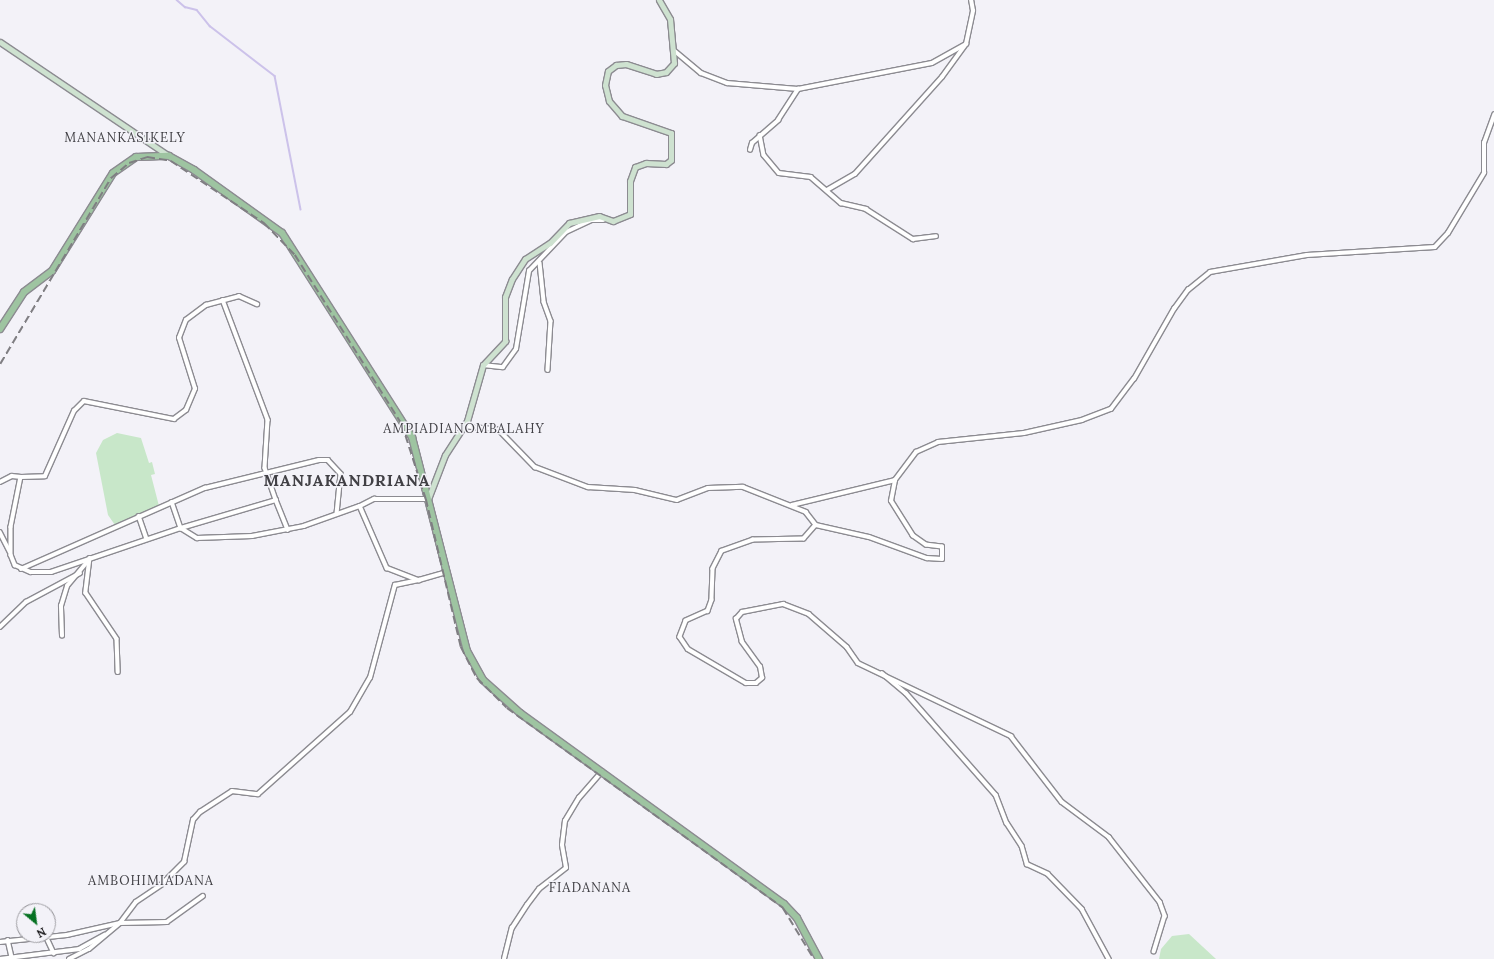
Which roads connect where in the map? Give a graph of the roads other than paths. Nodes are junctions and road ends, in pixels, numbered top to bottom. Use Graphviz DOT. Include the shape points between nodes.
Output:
graph roads {
  1 [pos="658,0"];
  2 [pos="971,0"];
  3 [pos="0,42"];
  4 [pos="966,44"];
  5 [pos="675,51"];
  6 [pos="798,89"];
  7 [pos="1494,115"];
  8 [pos="760,135"];
  9 [pos="750,150"];
  10 [pos="169,156"];
  11 [pos="827,190"];
  12 [pos="603,220"];
  13 [pos="936,236"];
  14 [pos="543,256"];
  15 [pos="223,300"];
  16 [pos="257,304"];
  17 [pos="0,329"];
  18 [pos="483,365"];
  19 [pos="548,370"];
  20 [pos="463,426"];
  21 [pos="266,473"];
  22 [pos="21,477"];
  23 [pos="895,480"];
  24 [pos="0,482"];
  25 [pos="428,499"];
  26 [pos="276,500"];
  27 [pos="172,502"];
  28 [pos="792,505"];
  29 [pos="360,506"];
  30 [pos="337,514"];
  31 [pos="139,516"];
  32 [pos="816,525"];
  33 [pos="181,528"];
  34 [pos="288,530"];
  35 [pos="0,532"];
  36 [pos="147,539"];
  37 [pos="11,555"];
  38 [pos="90,558"];
  39 [pos="21,569"];
  40 [pos="447,572"];
  41 [pos="80,573"];
  42 [pos="419,580"];
  43 [pos="0,627"];
  44 [pos="62,636"];
  45 [pos="880,671"];
  46 [pos="118,672"];
  47 [pos="602,772"];
  48 [pos="202,896"];
  49 [pos="120,923"];
  50 [pos="56,934"];
  51 [pos="105,934"];
  52 [pos="16,939"];
  53 [pos="8,940"];
  54 [pos="0,942"];
  55 [pos="49,943"];
  56 [pos="1154,951"];
  57 [pos="54,953"];
  58 [pos="12,958"];
  59 [pos="0,959"];
  60 [pos="69,959"];
  61 [pos="504,959"];
  62 [pos="819,959"];
  63 [pos="1109,959"];
  1 -- 5 [label="street" via="670,19"];
  2 -- 4 [label="street" via="973,11"];
  3 -- 10 [label="street"];
  4 -- 6 [label="street" via="932,63"];
  4 -- 11 [label="street" via="901,126 855,174"];
  5 -- 6 [label="street" via="701,73 727,83"];
  5 -- 12 [label="street" via="674,63 666,72 646,73 626,64 616,65 608,71 605,85 609,101 622,116 664,128 673,137 671,160 666,164 646,162 635,167 630,181 630,214 613,221"];
  6 -- 8 [label="street" via="778,120"];
  7 -- 23 [label="street" via="1484,143 1484,173 1448,233 1435,247 1307,255 1210,272 1188,290 1174,309 1134,379 1111,409 1082,420 1031,432 960,438 927,445 912,457"];
  8 -- 9 [label="street"];
  8 -- 11 [label="street" via="760,148 770,166 779,173 811,177"];
  10 -- 17 [label="main road" via="136,157 113,173 52,271 24,292"];
  10 -- 25 [label="main road" via="194,170 282,233 294,248 412,437"];
  11 -- 13 [label="street" via="841,203 866,209 913,239"];
  12 -- 14 [label="street" via="592,220 566,232"];
  12 -- 18 [label="street" via="599,216 584,217 569,223 550,243 526,259 505,297 505,341"];
  14 -- 18 [label="street" via="529,271 516,349 504,367"];
  14 -- 19 [label="street" via="538,267 551,321"];
  15 -- 16 [label="street" via="239,296"];
  15 -- 21 [label="street" via="268,420"];
  15 -- 22 [label="street" via="198,309 181,327 179,338 195,389 186,410 174,419 164,420 84,401 74,411 45,476"];
  18 -- 20 [label="street"];
  20 -- 25 [label="street" via="445,455"];
  20 -- 28 [label="street" via="500,430 535,467 588,487 635,490 677,500 708,488 743,487"];
  21 -- 26 [label="street"];
  21 -- 27 [label="street" via="205,488"];
  21 -- 30 [label="street" via="328,460 341,474"];
  22 -- 24 [label="street" via="12,476"];
  22 -- 37 [label="street" via="11,527"];
  23 -- 28 [label="street"];
  23 -- 32 [label="street" via="891,500 895,511 918,540 942,548 942,559 927,558 869,536"];
  25 -- 29 [label="street" via="374,499"];
  25 -- 40 [label="main road"];
  26 -- 33 [label="street"];
  26 -- 34 [label="street"];
  27 -- 31 [label="street"];
  27 -- 33 [label="street"];
  28 -- 32 [label="street" via="806,512"];
  29 -- 30 [label="street"];
  29 -- 42 [label="street" via="387,568"];
  30 -- 34 [label="street"];
  31 -- 36 [label="street"];
  31 -- 39 [label="street"];
  32 -- 45 [label="street" via="804,539 796,542 753,540 722,551 713,569 712,600 708,611 686,621 680,637 688,649 746,683 756,683 762,678 760,666 742,642 736,620 742,612 783,604 809,614 847,647 858,663"];
  33 -- 34 [label="street" via="197,538 224,539"];
  33 -- 36 [label="street"];
  35 -- 37 [label="street"];
  36 -- 38 [label="street"];
  37 -- 39 [label="street"];
  38 -- 39 [label="street" via="41,573"];
  38 -- 41 [label="street"];
  38 -- 46 [label="street" via="86,593 117,639"];
  40 -- 42 [label="street"];
  40 -- 47 [label="main road" via="467,651 483,680 520,713"];
  41 -- 43 [label="street" via="26,602"];
  41 -- 44 [label="street" via="67,586 63,596"];
  42 -- 49 [label="street" via="395,585 370,678 350,712 258,794 232,791 200,812 193,820 184,862 161,885 136,902"];
  45 -- 56 [label="street" via="1011,736 1062,802 1109,837 1160,902 1164,916"];
  45 -- 63 [label="street" via="906,693 996,795 1007,823 1022,846 1027,864 1048,874 1082,909"];
  47 -- 61 [label="street" via="578,798 565,821 562,845 566,868 539,889 527,905 512,928"];
  47 -- 62 [label="main road" via="784,904 797,918"];
  48 -- 49 [label="street" via="167,922"];
  49 -- 50 [label="street"];
  49 -- 51 [label="street"];
  51 -- 57 [label="street" via="79,949"];
  51 -- 60 [label="street" via="89,949"];
  52 -- 53 [label="street"];
  53 -- 54 [label="street"];
  53 -- 58 [label="street"];
  55 -- 57 [label="street"];
  57 -- 58 [label="street"];
  58 -- 59 [label="street"];
}
